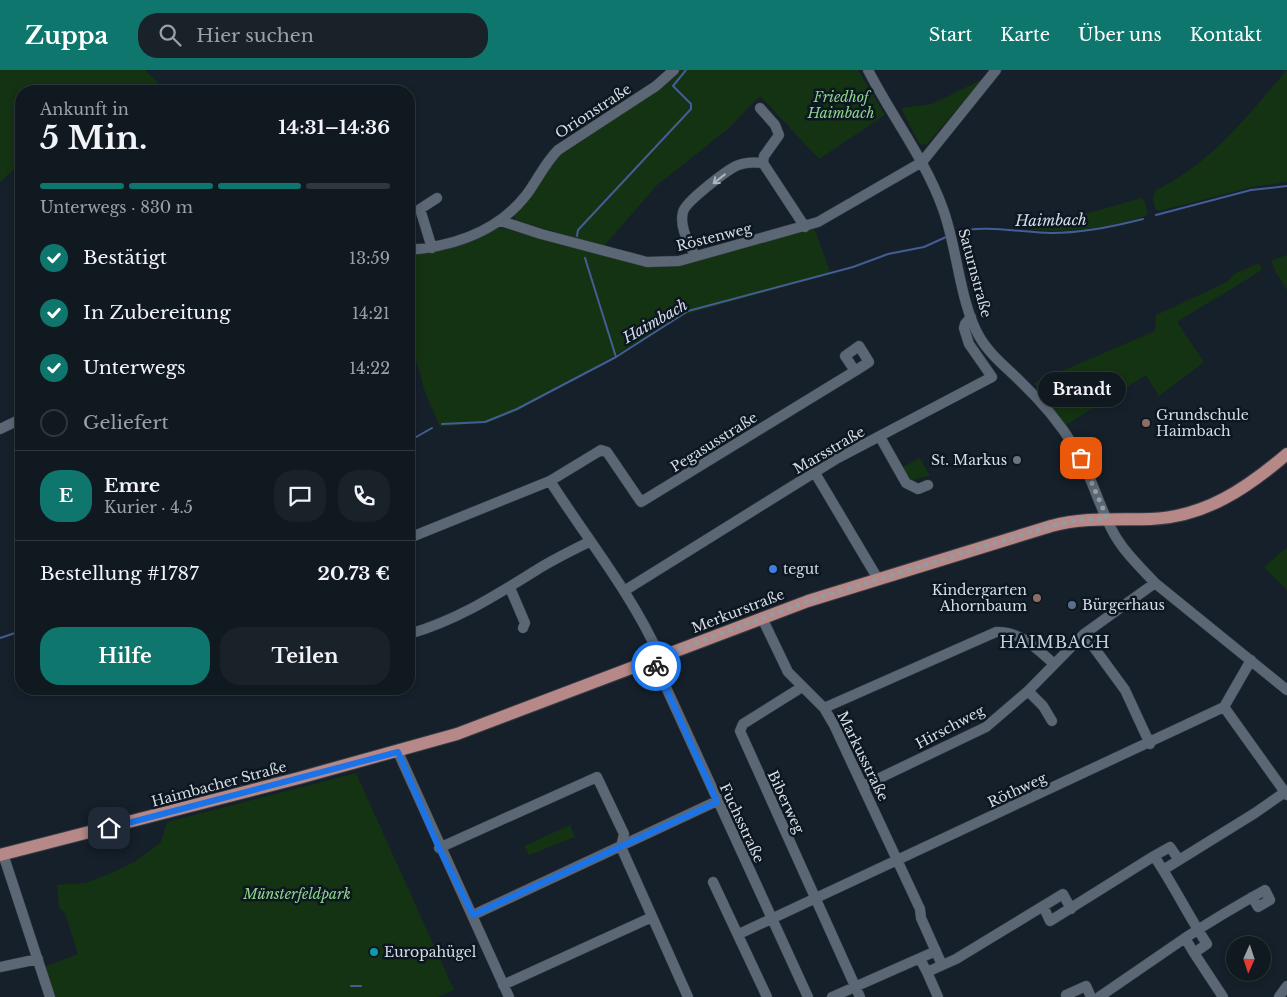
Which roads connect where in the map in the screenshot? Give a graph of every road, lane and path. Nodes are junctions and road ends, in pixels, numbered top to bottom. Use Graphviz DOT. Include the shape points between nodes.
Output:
graph roads {
  1 [pos="674,70"];
  2 [pos="868,70"];
  3 [pos="996,70"];
  4 [pos="760,108"];
  5 [pos="763,162"];
  6 [pos="922,162"];
  7 [pos="437,198"];
  8 [pos="501,221"];
  9 [pos="805,227"];
  10 [pos="432,248"];
  11 [pos="415,249"];
  12 [pos="695,256"];
  13 [pos="971,317"];
  14 [pos="855,371"];
  15 [pos="15,422"];
  16 [pos="0,429"];
  17 [pos="880,437"];
  18 [pos="1287,454"];
  19 [pos="815,473"];
  20 [pos="550,481"];
  21 [pos="928,485"];
  22 [pos="1107,518"];
  23 [pos="415,536"];
  24 [pos="589,542"];
  25 [pos="878,579"];
  26 [pos="1155,583"];
  27 [pos="510,588"];
  28 [pos="624,591"];
  29 [pos="762,618"];
  30 [pos="523,628"];
  31 [pos="415,632"];
  32 [pos="1084,634"];
  33 [pos="656,658"];
  34 [pos="1250,660"];
  35 [pos="1053,663"];
  36 [pos="802,688"];
  37 [pos="1028,690"];
  38 [pos="1287,690"];
  39 [pos="824,708"];
  40 [pos="1224,708"];
  41 [pos="1052,720"];
  42 [pos="1150,744"];
  43 [pos="392,754"];
  44 [pos="863,786"];
  45 [pos="1286,793"];
  46 [pos="717,802"];
  47 [pos="621,847"];
  48 [pos="439,848"];
  49 [pos="2,854"];
  50 [pos="1154,856"];
  51 [pos="897,860"];
  52 [pos="1178,860"];
  53 [pos="1163,870"];
  54 [pos="713,882"];
  55 [pos="1252,897"];
  56 [pos="816,898"];
  57 [pos="1042,906"];
  58 [pos="1071,908"];
  59 [pos="473,915"];
  60 [pos="652,917"];
  61 [pos="770,918"];
  62 [pos="1198,930"];
  63 [pos="739,934"];
  64 [pos="1185,938"];
  65 [pos="936,951"];
  66 [pos="1194,953"];
  67 [pos="920,958"];
  68 [pos="38,959"];
  69 [pos="942,965"];
  70 [pos="0,967"];
  71 [pos="927,972"];
  72 [pos="503,985"];
  73 [pos="855,986"];
  74 [pos="1287,986"];
  75 [pos="686,996"];
  76 [pos="1066,996"];
  77 [pos="50,997"];
  78 [pos="508,997"];
  79 [pos="767,997"];
  80 [pos="808,997"];
  81 [pos="832,997"];
  82 [pos="860,997"];
  83 [pos="938,997"];
  84 [pos="1091,997"];
  85 [pos="1099,997"];
  86 [pos="1223,997"];
  87 [pos="1279,997"];
  1 -- 8 [label="street, Orionstraße" via="656,86 558,150 526,196"];
  2 -- 6 [label="street, Saturnstraße"];
  3 -- 6 [label="street"];
  4 -- 5 [label="street" via="779,135"];
  5 -- 9 [label="street"];
  5 -- 12 [label="street, one-way" via="747,162 734,167 683,210 682,225"];
  6 -- 9 [label="street, Röstenweg"];
  6 -- 13 [label="street, Saturnstraße" via="944,211"];
  7 -- 10 [label="street" via="420,209"];
  8 -- 10 [label="street, Orionstraße" via="476,235"];
  8 -- 12 [label="street, Röstenweg" via="648,262 668,262"];
  9 -- 12 [label="street, Röstenweg"];
  10 -- 11 [label="street, Orionstraße"];
  13 -- 17 [label="street, Marsstraße" via="965,324 966,336 992,377"];
  13 -- 22 [label="street, Saturnstraße" via="985,345 1048,410 1073,445"];
  14 -- 20 [label="street, Pegasusstraße" via="642,502 604,450"];
  15 -- 16 [label="street"];
  17 -- 19 [label="street, Marsstraße"];
  17 -- 21 [label="street" via="906,483 918,489"];
  18 -- 22 [label="main road, Merkurstraße" via="1247,486 1204,508 1164,518"];
  19 -- 25 [label="street"];
  19 -- 28 [label="street, Marsstraße"];
  20 -- 23 [label="street"];
  20 -- 24 [label="street, Fuchsstraße"];
  22 -- 25 [label="main road, Merkurstraße" via="1051,526"];
  22 -- 26 [label="street, Saturnstraße" via="1117,538"];
  24 -- 27 [label="street"];
  24 -- 28 [label="street, Fuchsstraße"];
  25 -- 29 [label="main road, Merkurstraße"];
  26 -- 32 [label="street, Hirschweg"];
  26 -- 34 [label="street, Saturnstraße"];
  27 -- 30 [label="street" via="525,623"];
  27 -- 31 [label="street" via="482,605"];
  28 -- 33 [label="street, Fuchsstraße" via="649,634"];
  29 -- 33 [label="main road, Merkurstraße"];
  29 -- 36 [label="street, Markusstraße" via="783,664"];
  32 -- 35 [label="street, Hirschweg"];
  32 -- 42 [label="street" via="1125,690"];
  33 -- 43 [label="main road, Merkurstraße" via="499,719"];
  33 -- 46 [label="street, Fuchsstraße"];
  34 -- 38 [label="street, Saturnstraße"];
  34 -- 40 [label="street"];
  35 -- 37 [label="street, Hirschweg"];
  35 -- 39 [label="street" via="1020,636 996,632"];
  36 -- 39 [label="street, Markusstraße"];
  36 -- 56 [label="street, Biberweg" via="743,724 740,731"];
  37 -- 41 [label="street"];
  37 -- 44 [label="street, Hirschweg" via="986,727"];
  39 -- 44 [label="street, Markusstraße"];
  40 -- 42 [label="street, Röthweg"];
  40 -- 45 [label="street"];
  42 -- 51 [label="street, Röthweg"];
  43 -- 48 [label="street"];
  43 -- 49 [label="main road, Haimbacher Straße"];
  44 -- 51 [label="street, Markusstraße"];
  45 -- 52 [label="street"];
  46 -- 47 [label="street"];
  46 -- 61 [label="street, Fuchsstraße"];
  47 -- 48 [label="street" via="624,834 597,777"];
  47 -- 59 [label="street"];
  47 -- 60 [label="street"];
  48 -- 59 [label="street"];
  49 -- 68 [label="street"];
  50 -- 52 [label="street" via="1170,847"];
  50 -- 53 [label="street"];
  50 -- 58 [label="street"];
  51 -- 56 [label="street, Röthweg"];
  51 -- 65 [label="street, Markusstraße"];
  52 -- 53 [label="street"];
  53 -- 62 [label="street"];
  54 -- 63 [label="street"];
  55 -- 62 [label="street"];
  56 -- 61 [label="street, Röthweg"];
  56 -- 73 [label="street, Biberweg"];
  57 -- 58 [label="street" via="1063,894"];
  57 -- 58 [label="street" via="1050,921"];
  57 -- 69 [label="street"];
  59 -- 72 [label="street"];
  60 -- 72 [label="street"];
  60 -- 75 [label="street"];
  61 -- 63 [label="street, Röthweg"];
  61 -- 80 [label="street, Fuchsstraße"];
  62 -- 64 [label="street"];
  62 -- 66 [label="street" via="1207,944"];
  63 -- 79 [label="street"];
  64 -- 66 [label="street"];
  64 -- 85 [label="street"];
  65 -- 67 [label="street"];
  65 -- 69 [label="street, Markusstraße"];
  66 -- 86 [label="street"];
  67 -- 71 [label="street"];
  67 -- 73 [label="street"];
  68 -- 70 [label="street"];
  68 -- 77 [label="street"];
  69 -- 71 [label="street"];
  71 -- 83 [label="street"];
  72 -- 78 [label="street"];
  73 -- 81 [label="street"];
  73 -- 82 [label="street, Biberweg"];
  74 -- 87 [label="street"];
  76 -- 84 [label="street" via="1086,986"];
}
